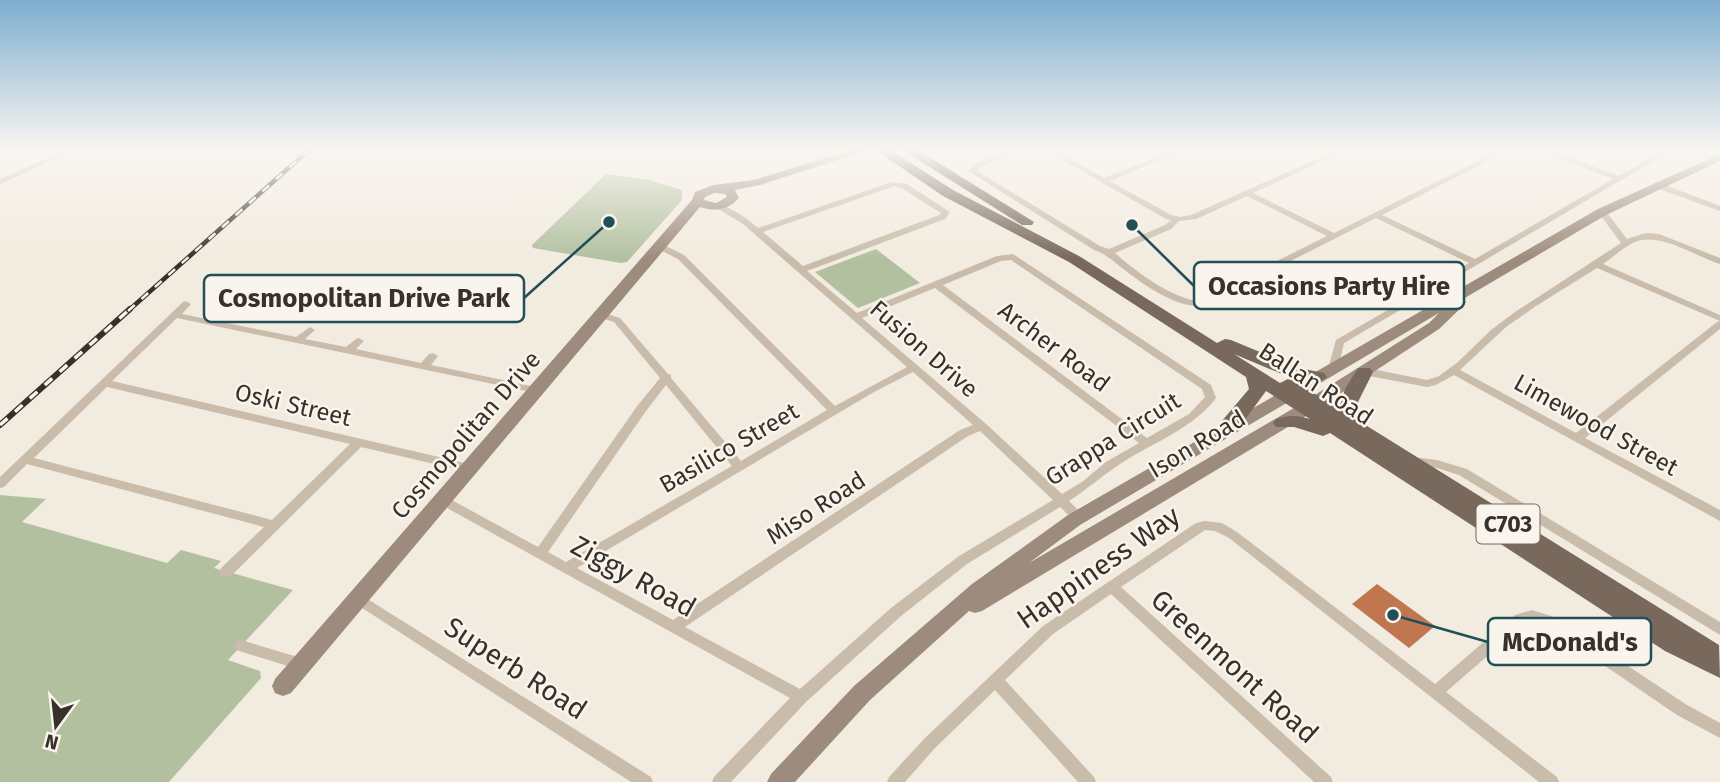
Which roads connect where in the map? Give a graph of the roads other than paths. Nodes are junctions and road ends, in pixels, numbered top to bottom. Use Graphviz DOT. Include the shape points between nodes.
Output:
graph roads {
  1 [pos="750,185"];
  2 [pos="891,185"];
  3 [pos="903,185"];
  4 [pos="935,185"];
  5 [pos="966,185"];
  6 [pos="996,185"];
  7 [pos="1113,185"];
  8 [pos="1264,185"];
  9 [pos="1435,185"];
  10 [pos="1609,185"];
  11 [pos="1656,185"];
  12 [pos="1658,185"];
  13 [pos="1247,193"];
  14 [pos="718,200"];
  15 [pos="1720,209"];
  16 [pos="1602,212"];
  17 [pos="1376,215"];
  18 [pos="1177,219"];
  19 [pos="757,231"];
  20 [pos="1334,236"];
  21 [pos="1626,242"];
  22 [pos="659,246"];
  23 [pos="1109,252"];
  24 [pos="1720,261"];
  25 [pos="1595,264"];
  26 [pos="801,270"];
  27 [pos="1481,271"];
  28 [pos="936,284"];
  29 [pos="186,304"];
  30 [pos="176,315"];
  31 [pos="601,315"];
  32 [pos="855,317"];
  33 [pos="1720,318"];
  34 [pos="1720,324"];
  35 [pos="310,330"];
  36 [pos="297,341"];
  37 [pos="359,341"];
  38 [pos="1224,344"];
  39 [pos="348,351"];
  40 [pos="433,356"];
  41 [pos="423,367"];
  42 [pos="913,368"];
  43 [pos="1452,369"];
  44 [pos="1364,372"];
  45 [pos="1325,373"];
  46 [pos="667,377"];
  47 [pos="1254,377"];
  48 [pos="106,383"];
  49 [pos="536,390"];
  50 [pos="1291,393"];
  51 [pos="1311,406"];
  52 [pos="834,411"];
  53 [pos="1350,422"];
  54 [pos="1282,423"];
  55 [pos="981,426"];
  56 [pos="1223,432"];
  57 [pos="1577,438"];
  58 [pos="359,442"];
  59 [pos="1147,444"];
  60 [pos="1371,452"];
  61 [pos="26,460"];
  62 [pos="1410,461"];
  63 [pos="738,466"];
  64 [pos="469,468"];
  65 [pos="0,484"];
  66 [pos="443,500"];
  67 [pos="1060,500"];
  68 [pos="1720,516"];
  69 [pos="1079,517"];
  70 [pos="274,525"];
  71 [pos="1110,527"];
  72 [pos="540,553"];
  73 [pos="567,568"];
  74 [pos="226,572"];
  75 [pos="1112,586"];
  76 [pos="358,598"];
  77 [pos="674,627"];
  78 [pos="1720,629"];
  79 [pos="925,637"];
  80 [pos="241,646"];
  81 [pos="1720,658"];
  82 [pos="301,664"];
  83 [pos="1720,668"];
  84 [pos="995,679"];
  85 [pos="283,686"];
  86 [pos="1436,692"];
  87 [pos="801,697"];
  88 [pos="1720,731"];
  89 [pos="645,782"];
  90 [pos="720,782"];
  91 [pos="779,782"];
  92 [pos="895,782"];
  93 [pos="1088,782"];
  94 [pos="1325,782"];
  95 [pos="1550,782"];
  1 -- 14 [label="main road, Cosmopolitan Drive"];
  2 -- 19 [label="street"];
  3 -- 26 [label="street" via="946,212"];
  4 -- 47 [label="main road, Ballan Road / C703" via="1074,259"];
  5 -- 38 [label="main road, Ballan Road / C703"];
  6 -- 23 [label="street"];
  7 -- 18 [label="street"];
  8 -- 13 [label="street"];
  9 -- 17 [label="street"];
  10 -- 27 [label="street"];
  11 -- 16 [label="main road, Ison Road"];
  12 -- 15 [label="street"];
  13 -- 18 [label="street"];
  13 -- 20 [label="street"];
  14 -- 19 [label="street, Fusion Drive"];
  14 -- 22 [label="main road, Cosmopolitan Drive" via="687,216"];
  16 -- 21 [label="street"];
  16 -- 27 [label="main road, Ison Road"];
  17 -- 20 [label="street"];
  17 -- 27 [label="street"];
  18 -- 23 [label="street"];
  19 -- 26 [label="street, Fusion Drive"];
  20 -- 23 [label="street" via="1194,304 1178,299"];
  21 -- 24 [label="street" via="1659,237"];
  21 -- 25 [label="street"];
  22 -- 31 [label="main road, Cosmopolitan Drive"];
  22 -- 52 [label="street" via="681,257"];
  25 -- 33 [label="street"];
  25 -- 43 [label="street" via="1501,326"];
  26 -- 32 [label="street, Fusion Drive"];
  27 -- 44 [label="main road, Ison Road" via="1434,326"];
  27 -- 45 [label="main road, Ison Road"];
  28 -- 32 [label="street, Grappa Circuit"];
  28 -- 59 [label="street, Archer Road"];
  28 -- 59 [label="street, Grappa Circuit" via="1013,257 1207,387 1211,398 1194,417"];
  29 -- 30 [label="street"];
  30 -- 36 [label="street"];
  30 -- 48 [label="street"];
  31 -- 46 [label="street" via="617,320"];
  31 -- 49 [label="main road, Cosmopolitan Drive"];
  32 -- 42 [label="street, Fusion Drive"];
  34 -- 57 [label="street"];
  35 -- 36 [label="street"];
  36 -- 39 [label="street"];
  37 -- 39 [label="street"];
  38 -- 45 [label="main road" via="1295,373"];
  38 -- 50 [label="main road, Ballan Road / C703"];
  39 -- 41 [label="street"];
  40 -- 41 [label="street"];
  41 -- 49 [label="street"];
  42 -- 52 [label="street, Basilico Street"];
  42 -- 55 [label="street, Fusion Drive"];
  43 -- 44 [label="street" via="1424,384 1382,372"];
  43 -- 57 [label="street, Limewood Street"];
  44 -- 51 [label="main road, Ison Road"];
  44 -- 53 [label="main road" via="1349,400 1346,413"];
  45 -- 50 [label="main road, Ison Road"];
  46 -- 63 [label="street"];
  46 -- 72 [label="street"];
  47 -- 50 [label="main road, Ballan Road / C703"];
  47 -- 56 [label="main road" via="1258,389"];
  48 -- 58 [label="street, Oski Street"];
  48 -- 61 [label="street"];
  49 -- 64 [label="main road, Cosmopolitan Drive"];
  50 -- 51 [label="main road, Ballan Road / C703"];
  50 -- 56 [label="main road, Ison Road"];
  51 -- 53 [label="main road, Ballan Road / C703"];
  51 -- 54 [label="main road, Ison Road"];
  51 -- 60 [label="main road, Ballan Road / C703"];
  52 -- 63 [label="street, Basilico Street"];
  53 -- 62 [label="main road, Ballan Road / C703"];
  54 -- 60 [label="main road" via="1309,424"];
  54 -- 71 [label="main road, Ison Road"];
  55 -- 67 [label="street, Fusion Drive"];
  55 -- 77 [label="street, Miso Road"];
  56 -- 69 [label="main road, Ison Road"];
  57 -- 68 [label="street, Limewood Street"];
  58 -- 64 [label="street, Oski Street"];
  58 -- 70 [label="street"];
  59 -- 67 [label="street, Grappa Circuit"];
  60 -- 83 [label="main road, Ballan Road / C703" via="1673,644"];
  61 -- 65 [label="street"];
  61 -- 70 [label="street"];
  62 -- 78 [label="street, Ballan Road" via="1464,472"];
  62 -- 81 [label="main road, Ballan Road / C703"];
  63 -- 73 [label="street, Basilico Street"];
  64 -- 66 [label="main road, Cosmopolitan Drive"];
  66 -- 72 [label="street, Ziggy Road"];
  66 -- 76 [label="main road, Cosmopolitan Drive"];
  67 -- 69 [label="street, Fusion Drive"];
  67 -- 87 [label="street, Grappa Circuit" via="963,560 896,612"];
  69 -- 71 [label="main road" via="1095,526"];
  69 -- 79 [label="main road, Ison Road" via="979,590"];
  70 -- 74 [label="street"];
  71 -- 79 [label="main road, Ison Road" via="1022,575"];
  72 -- 73 [label="street, Ziggy Road"];
  73 -- 77 [label="street, Ziggy Road"];
  75 -- 84 [label="street, Happiness Way" via="1048,630"];
  75 -- 86 [label="street, Happiness Way" via="1200,526 1215,525"];
  75 -- 94 [label="street, Greenmont Road"];
  76 -- 82 [label="main road, Cosmopolitan Drive"];
  76 -- 89 [label="street, Superb Road"];
  77 -- 87 [label="street, Ziggy Road"];
  79 -- 91 [label="main road, Ison Road" via="862,693"];
  80 -- 82 [label="street"];
  82 -- 85 [label="main road, Cosmopolitan Drive"];
  84 -- 92 [label="street, Happiness Way"];
  84 -- 93 [label="street"];
  86 -- 88 [label="street" via="1520,619 1532,615 1549,621"];
  86 -- 95 [label="street, Happiness Way"];
  87 -- 90 [label="street, Grappa Circuit"];
}
